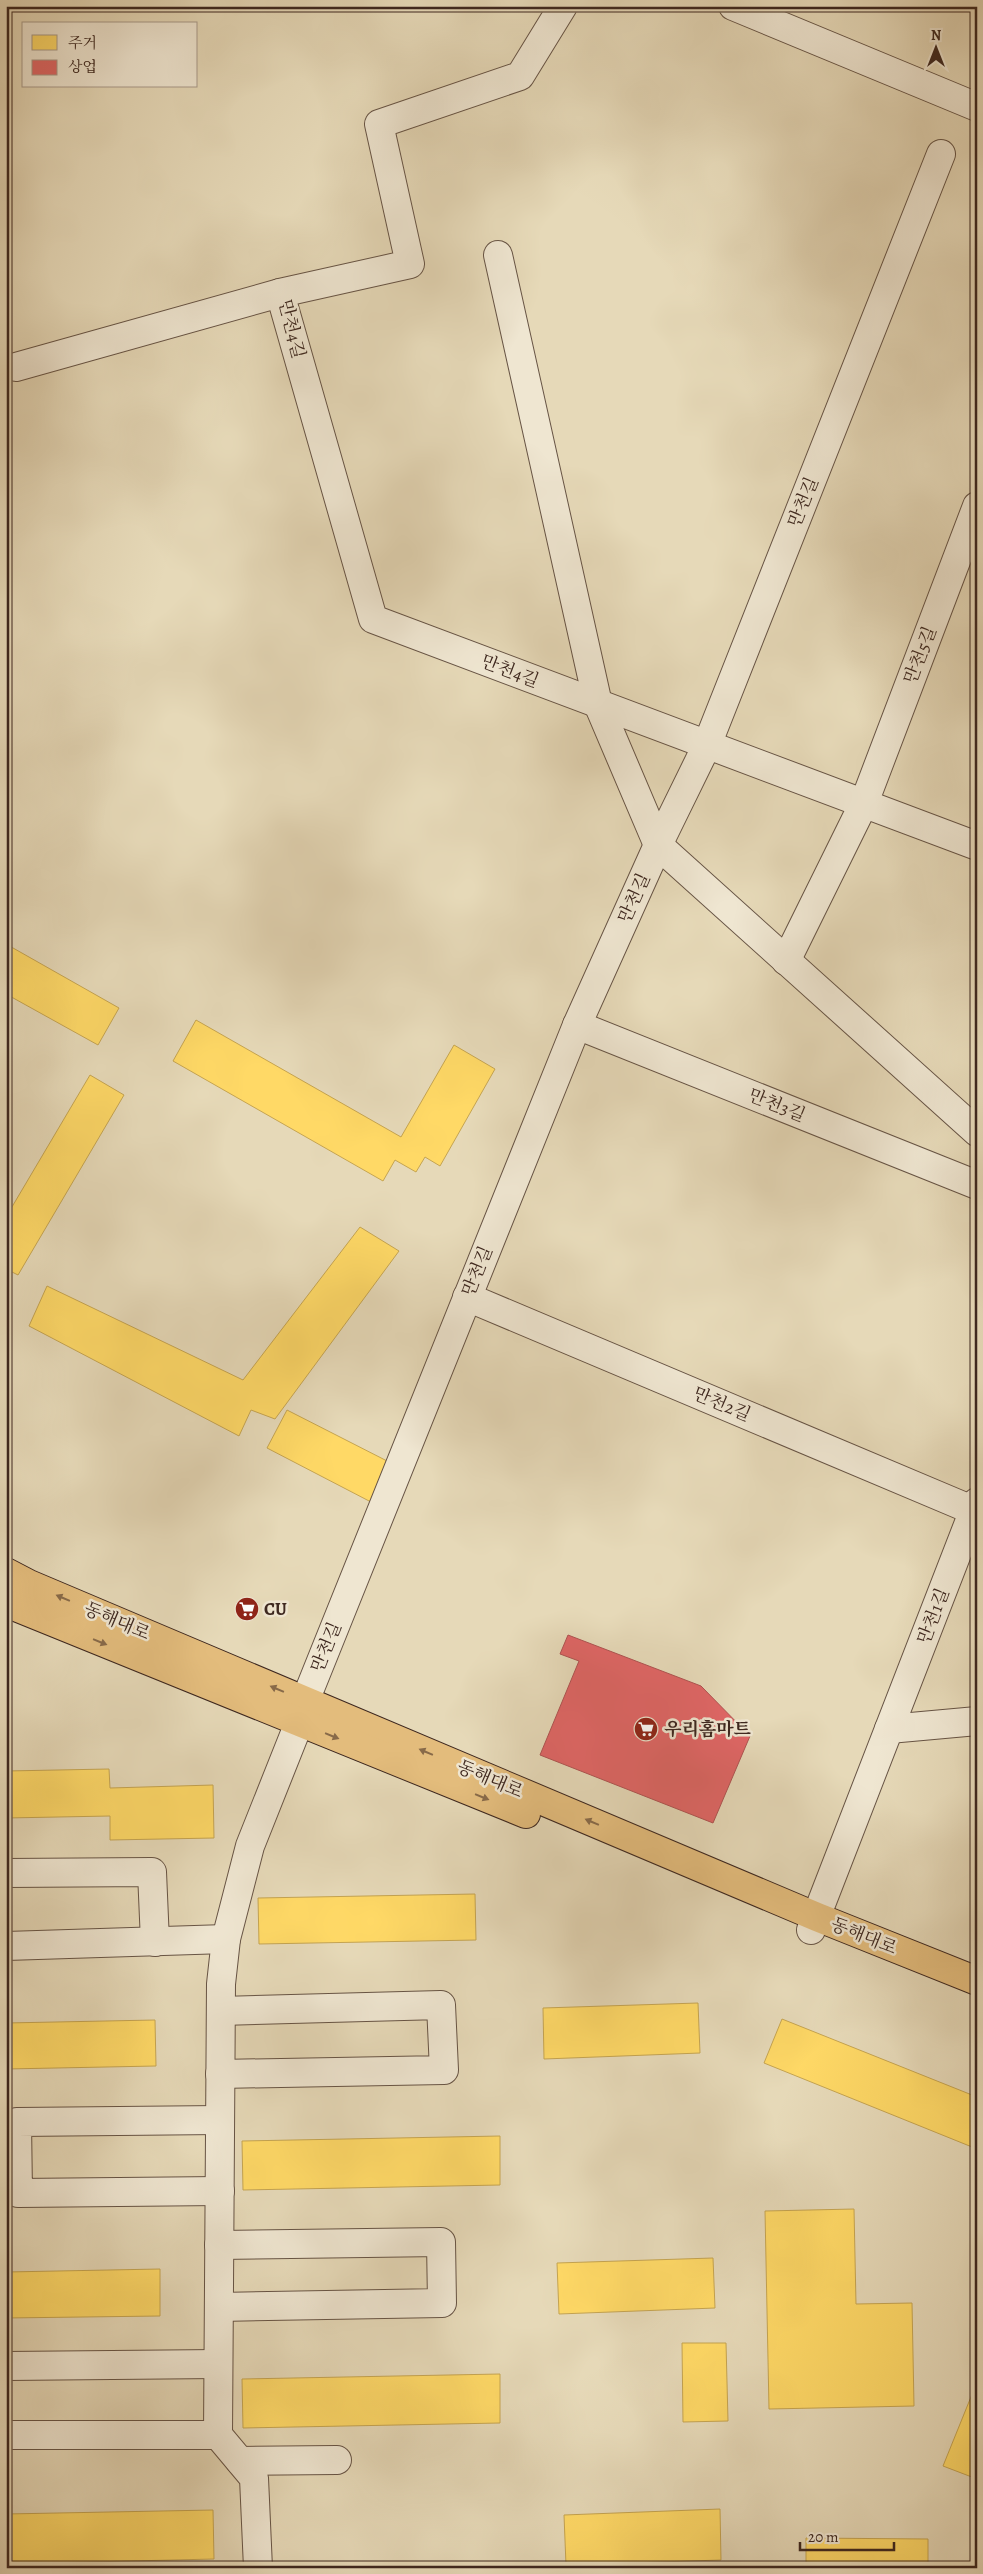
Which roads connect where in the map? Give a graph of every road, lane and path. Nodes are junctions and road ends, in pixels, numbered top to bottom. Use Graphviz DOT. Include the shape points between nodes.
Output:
graph roads {
  1 [pos="563,6"];
  2 [pos="732,6"];
  3 [pos="977,107"];
  4 [pos="941,154"];
  5 [pos="498,255"];
  6 [pos="280,293"];
  7 [pos="16,367"];
  8 [pos="977,506"];
  9 [pos="598,704"];
  10 [pos="707,745"];
  11 [pos="864,804"];
  12 [pos="658,845"];
  13 [pos="977,846"];
  14 [pos="786,960"];
  15 [pos="578,1025"];
  16 [pos="977,1132"];
  17 [pos="977,1185"];
  18 [pos="467,1297"];
  19 [pos="976,1508"];
  20 [pos="6,1572"];
  21 [pos="6,1603"];
  22 [pos="302,1712"];
  23 [pos="977,1721"];
  24 [pos="889,1729"];
  25 [pos="6,1873"];
  26 [pos="814,1924"];
  27 [pos="226,1940"];
  28 [pos="155,1942"];
  29 [pos="6,1946"];
  30 [pos="977,1981"];
  31 [pos="977,1997"];
  32 [pos="221,2011"];
  33 [pos="220,2074"];
  34 [pos="220,2120"];
  35 [pos="220,2191"];
  36 [pos="219,2245"];
  37 [pos="219,2307"];
  38 [pos="218,2364"];
  39 [pos="6,2366"];
  40 [pos="6,2435"];
  41 [pos="218,2435"];
  42 [pos="337,2460"];
  43 [pos="240,2461"];
  44 [pos="258,2568"];
  1 -- 6 [label="street, 만천4길" via="520,76 379,124 410,264"];
  2 -- 3 [label="street"];
  4 -- 10 [label="street, 만천길"];
  5 -- 9 [label="street"];
  6 -- 7 [label="street"];
  6 -- 9 [label="street, 만천4길" via="373,619"];
  8 -- 11 [label="street, 만천5길"];
  9 -- 10 [label="street"];
  9 -- 12 [label="street"];
  10 -- 11 [label="street"];
  10 -- 12 [label="street, 만천길"];
  11 -- 13 [label="street"];
  11 -- 14 [label="street, 만천5길"];
  12 -- 14 [label="street"];
  12 -- 15 [label="street, 만천길"];
  14 -- 16 [label="street"];
  15 -- 17 [label="street, 만천3길"];
  15 -- 18 [label="street, 만천길"];
  18 -- 19 [label="street, 만천2길"];
  18 -- 22 [label="street, 만천길"];
  19 -- 24 [label="street, 만천1길"];
  22 -- 20 [label="main road, 동해대로, one-way"];
  21 -- 22 [label="main road, 동해대로, one-way"];
  22 -- 26 [label="main road, 동해대로"];
  22 -- 27 [label="street, 만천길" via="250,1846"];
  23 -- 24 [label="street"];
  24 -- 26 [label="street, 만천1길"];
  25 -- 28 [label="street" via="152,1872"];
  26 -- 30 [label="main road, 동해대로"];
  26 -- 31 [label="main road, 동해대로"];
  27 -- 28 [label="street"];
  27 -- 32 [label="street, 만천길"];
  28 -- 29 [label="street"];
  32 -- 33 [label="street, 만천길"];
  32 -- 33 [label="street" via="441,2005 444,2070"];
  33 -- 34 [label="street, 만천길"];
  34 -- 35 [label="street, 만천길"];
  34 -- 35 [label="street" via="17,2122 18,2193"];
  35 -- 36 [label="street, 만천길"];
  36 -- 37 [label="street, 만천길"];
  36 -- 37 [label="street" via="441,2242 442,2303"];
  37 -- 38 [label="street, 만천길"];
  38 -- 39 [label="street"];
  38 -- 41 [label="street, 만천길"];
  40 -- 41 [label="street"];
  41 -- 43 [label="street"];
  42 -- 43 [label="street"];
  43 -- 44 [label="street" via="254,2478"];
}
